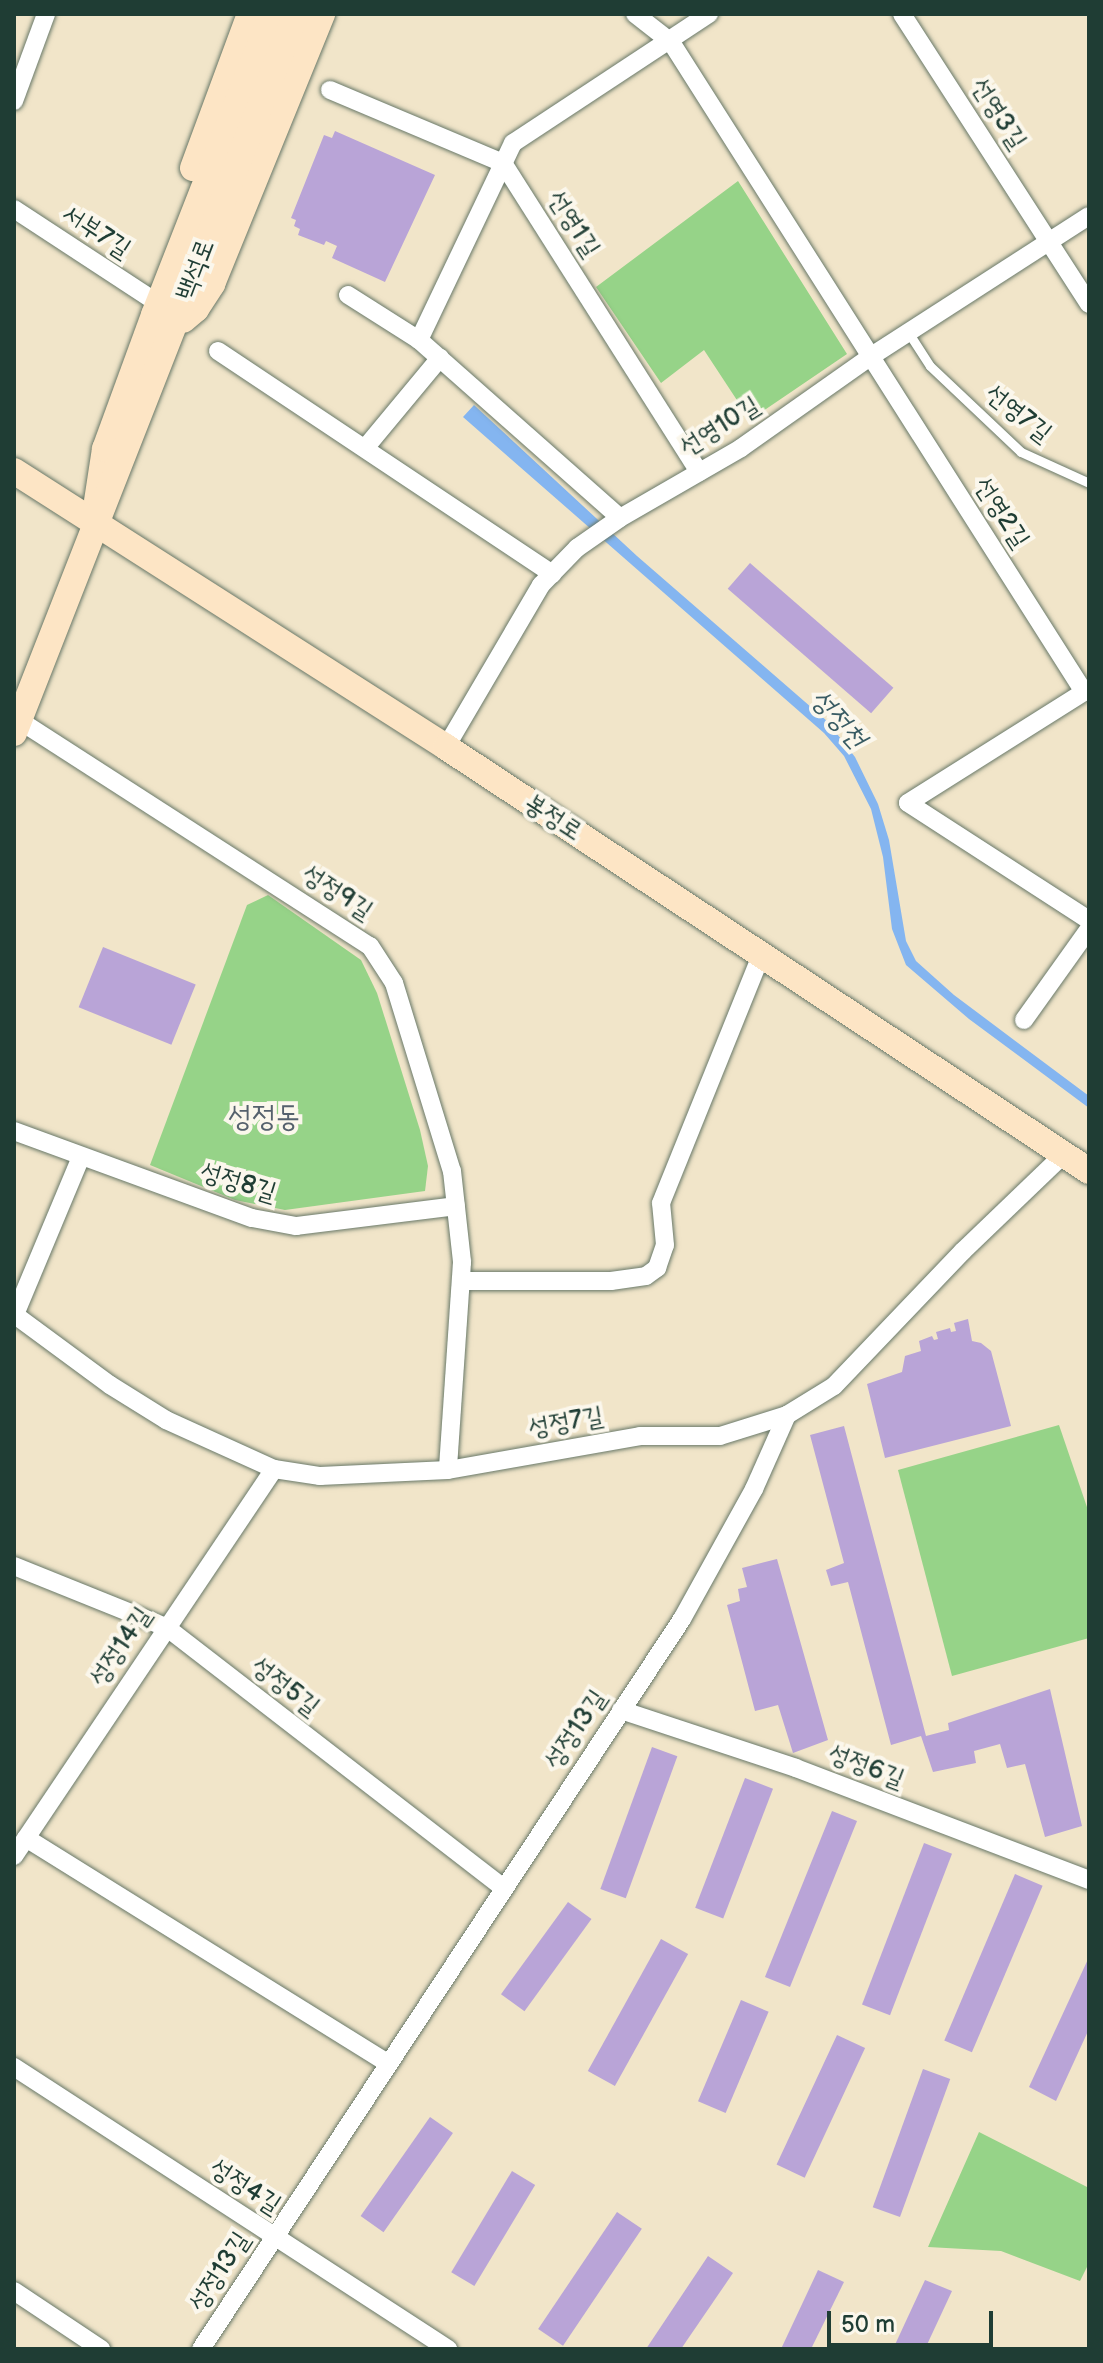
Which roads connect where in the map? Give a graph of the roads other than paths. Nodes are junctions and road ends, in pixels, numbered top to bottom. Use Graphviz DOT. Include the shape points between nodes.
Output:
graph roads {
  1 [pos="46,14"];
  2 [pos="250,14"];
  3 [pos="272,14"];
  4 [pos="296,14"];
  5 [pos="322,14"];
  6 [pos="635,14"];
  7 [pos="709,14"];
  8 [pos="902,14"];
  9 [pos="671,42"];
  10 [pos="330,90"];
  11 [pos="14,101"];
  12 [pos="503,163"];
  13 [pos="14,209"];
  14 [pos="1089,216"];
  15 [pos="1050,243"];
  16 [pos="348,295"];
  17 [pos="1089,304"];
  18 [pos="159,313"];
  19 [pos="908,332"];
  20 [pos="419,340"];
  21 [pos="218,351"];
  22 [pos="870,357"];
  23 [pos="440,358"];
  24 [pos="366,447"];
  25 [pos="14,471"];
  26 [pos="699,472"];
  27 [pos="1089,483"];
  28 [pos="620,518"];
  29 [pos="94,524"];
  30 [pos="552,574"];
  31 [pos="1087,690"];
  32 [pos="16,723"];
  33 [pos="446,747"];
  34 [pos="1089,920"];
  35 [pos="1089,929"];
  36 [pos="761,955"];
  37 [pos="1024,1020"];
  38 [pos="14,1131"];
  39 [pos="1064,1154"];
  40 [pos="81,1157"];
  41 [pos="1089,1171"];
  42 [pos="456,1206"];
  43 [pos="461,1281"];
  44 [pos="14,1316"];
  45 [pos="787,1415"];
  46 [pos="274,1469"];
  47 [pos="448,1470"];
  48 [pos="14,1566"];
  49 [pos="166,1627"];
  50 [pos="621,1710"];
  51 [pos="26,1838"];
  52 [pos="14,1856"];
  53 [pos="1088,1876"];
  54 [pos="503,1887"];
  55 [pos="388,2063"];
  56 [pos="14,2067"];
  57 [pos="274,2237"];
  58 [pos="14,2291"];
  59 [pos="101,2349"];
  60 [pos="201,2349"];
  61 [pos="448,2349"];
  1 -- 11 [label="street"];
  2 -- 18 [label="main road" via="158,263"];
  3 -- 18 [label="main road, 백석로"];
  4 -- 18 [label="main road, 백석로"];
  5 -- 18 [label="main road" via="212,284 196,309"];
  6 -- 9 [label="street, 선영2길"];
  7 -- 9 [label="street"];
  8 -- 15 [label="street, 선영3길"];
  9 -- 12 [label="street" via="513,143"];
  9 -- 22 [label="street, 선영2길"];
  10 -- 12 [label="street"];
  12 -- 20 [label="street"];
  12 -- 26 [label="street, 선영1길"];
  13 -- 18 [label="street, 서부7길"];
  14 -- 15 [label="street, 선영10길"];
  15 -- 17 [label="street, 선영3길"];
  15 -- 19 [label="street, 선영10길"];
  16 -- 20 [label="street"];
  18 -- 29 [label="main road, 백석로" via="115,482"];
  19 -- 22 [label="street, 선영10길"];
  19 -- 27 [label="lane, 선영7길" via="930,366 1021,452"];
  20 -- 23 [label="street"];
  21 -- 24 [label="street"];
  22 -- 26 [label="street, 선영10길"];
  22 -- 31 [label="street, 선영2길"];
  23 -- 24 [label="street"];
  23 -- 28 [label="street"];
  24 -- 30 [label="street"];
  25 -- 29 [label="main road, 봉정로"];
  26 -- 28 [label="street, 선영10길"];
  28 -- 30 [label="street, 선영10길" via="577,548"];
  29 -- 32 [label="main road, 백석로"];
  29 -- 33 [label="main road, 봉정로"];
  30 -- 33 [label="street, 선영10길"];
  31 -- 34 [label="street, 선영2길" via="908,803"];
  32 -- 42 [label="street, 성정9길" via="370,946 394,983 452,1171"];
  33 -- 36 [label="main road, 봉정로"];
  35 -- 37 [label="street"];
  36 -- 39 [label="main road, 봉정로"];
  36 -- 43 [label="street" via="661,1203 665,1245 657,1268 646,1276 611,1281"];
  38 -- 40 [label="street, 성정8길"];
  39 -- 41 [label="main road, 봉정로"];
  39 -- 45 [label="street, 성정7길" via="834,1386"];
  40 -- 42 [label="street, 성정8길" via="252,1218 296,1226"];
  40 -- 44 [label="street"];
  42 -- 43 [label="street, 성정9길"];
  43 -- 47 [label="street, 성정9길"];
  44 -- 46 [label="street, 성정7길" via="166,1420"];
  45 -- 47 [label="street, 성정7길" via="720,1436 640,1436"];
  45 -- 50 [label="street, 성정13길" via="754,1489 682,1619"];
  46 -- 47 [label="street, 성정7길" via="320,1476"];
  46 -- 49 [label="street, 성정14길"];
  48 -- 49 [label="street, 성정5길"];
  49 -- 51 [label="street, 성정14길"];
  49 -- 54 [label="street, 성정5길"];
  50 -- 53 [label="street, 성정6길"];
  50 -- 54 [label="street, 성정13길"];
  51 -- 52 [label="street, 성정14길"];
  51 -- 55 [label="street"];
  54 -- 55 [label="street, 성정13길"];
  55 -- 57 [label="street, 성정13길"];
  56 -- 57 [label="street, 성정4길"];
  57 -- 60 [label="street, 성정13길"];
  57 -- 61 [label="street, 성정4길"];
  58 -- 59 [label="street"];
}
